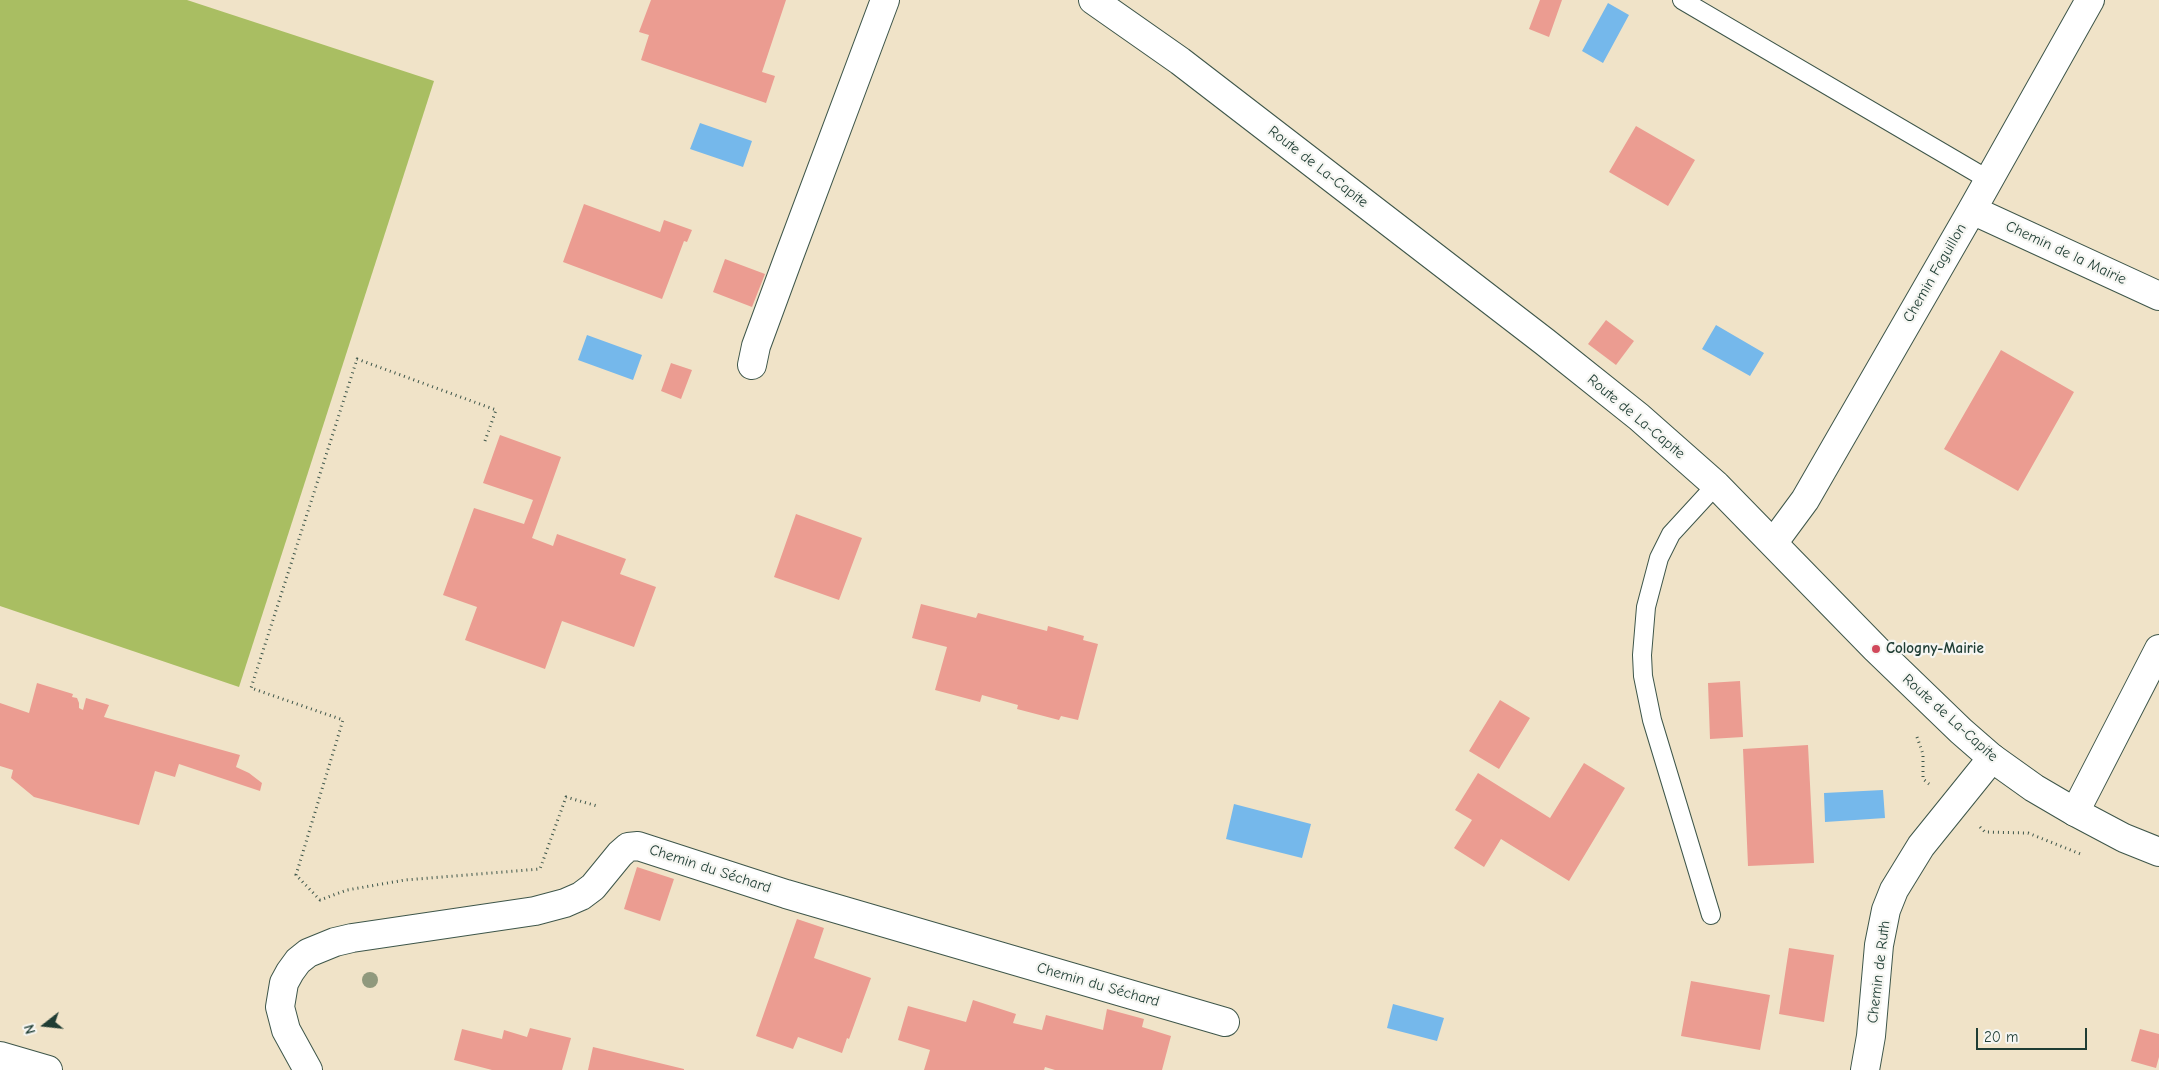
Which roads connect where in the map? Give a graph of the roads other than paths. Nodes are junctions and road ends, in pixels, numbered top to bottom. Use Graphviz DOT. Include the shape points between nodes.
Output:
graph roads {
  1 [pos="885,0"];
  2 [pos="1093,0"];
  3 [pos="1682,0"];
  4 [pos="2090,0"];
  5 [pos="1989,180"];
  6 [pos="1972,210"];
  7 [pos="2159,296"];
  8 [pos="752,365"];
  9 [pos="1716,485"];
  10 [pos="1774,542"];
  11 [pos="2159,649"];
  12 [pos="1992,758"];
  13 [pos="2075,812"];
  14 [pos="2159,852"];
  15 [pos="1711,914"];
  16 [pos="1225,1022"];
  17 [pos="0,1056"];
  18 [pos="48,1070"];
  19 [pos="308,1070"];
  20 [pos="1865,1070"];
  1 -- 8 [label="street" via="756,346"];
  2 -- 9 [label="street, Route de La-Capite" via="1180,61 1545,342 1639,417"];
  3 -- 5 [label="lane"];
  4 -- 5 [label="street, Chemin Faguillon"];
  5 -- 6 [label="street, Chemin Faguillon"];
  6 -- 7 [label="street, Chemin de la Mairie"];
  6 -- 10 [label="street, Chemin Faguillon" via="1805,500"];
  9 -- 10 [label="street, Route de La-Capite"];
  9 -- 15 [label="lane" via="1671,534 1659,558 1646,606 1642,655 1652,720"];
  10 -- 12 [label="street, Route de La-Capite" via="1876,649"];
  11 -- 13 [label="street"];
  12 -- 13 [label="street, Route de La-Capite"];
  12 -- 20 [label="street, Chemin de Ruth" via="1921,846 1894,890 1879,944"];
  13 -- 14 [label="street, Route de La-Capite"];
  16 -- 19 [label="street, Chemin du Séchard" via="786,894 638,846 628,847 593,886 581,896 565,902 535,911 352,938 308,953 298,961 284,983 280,1007 286,1030"];
  17 -- 18 [label="street"];
}
